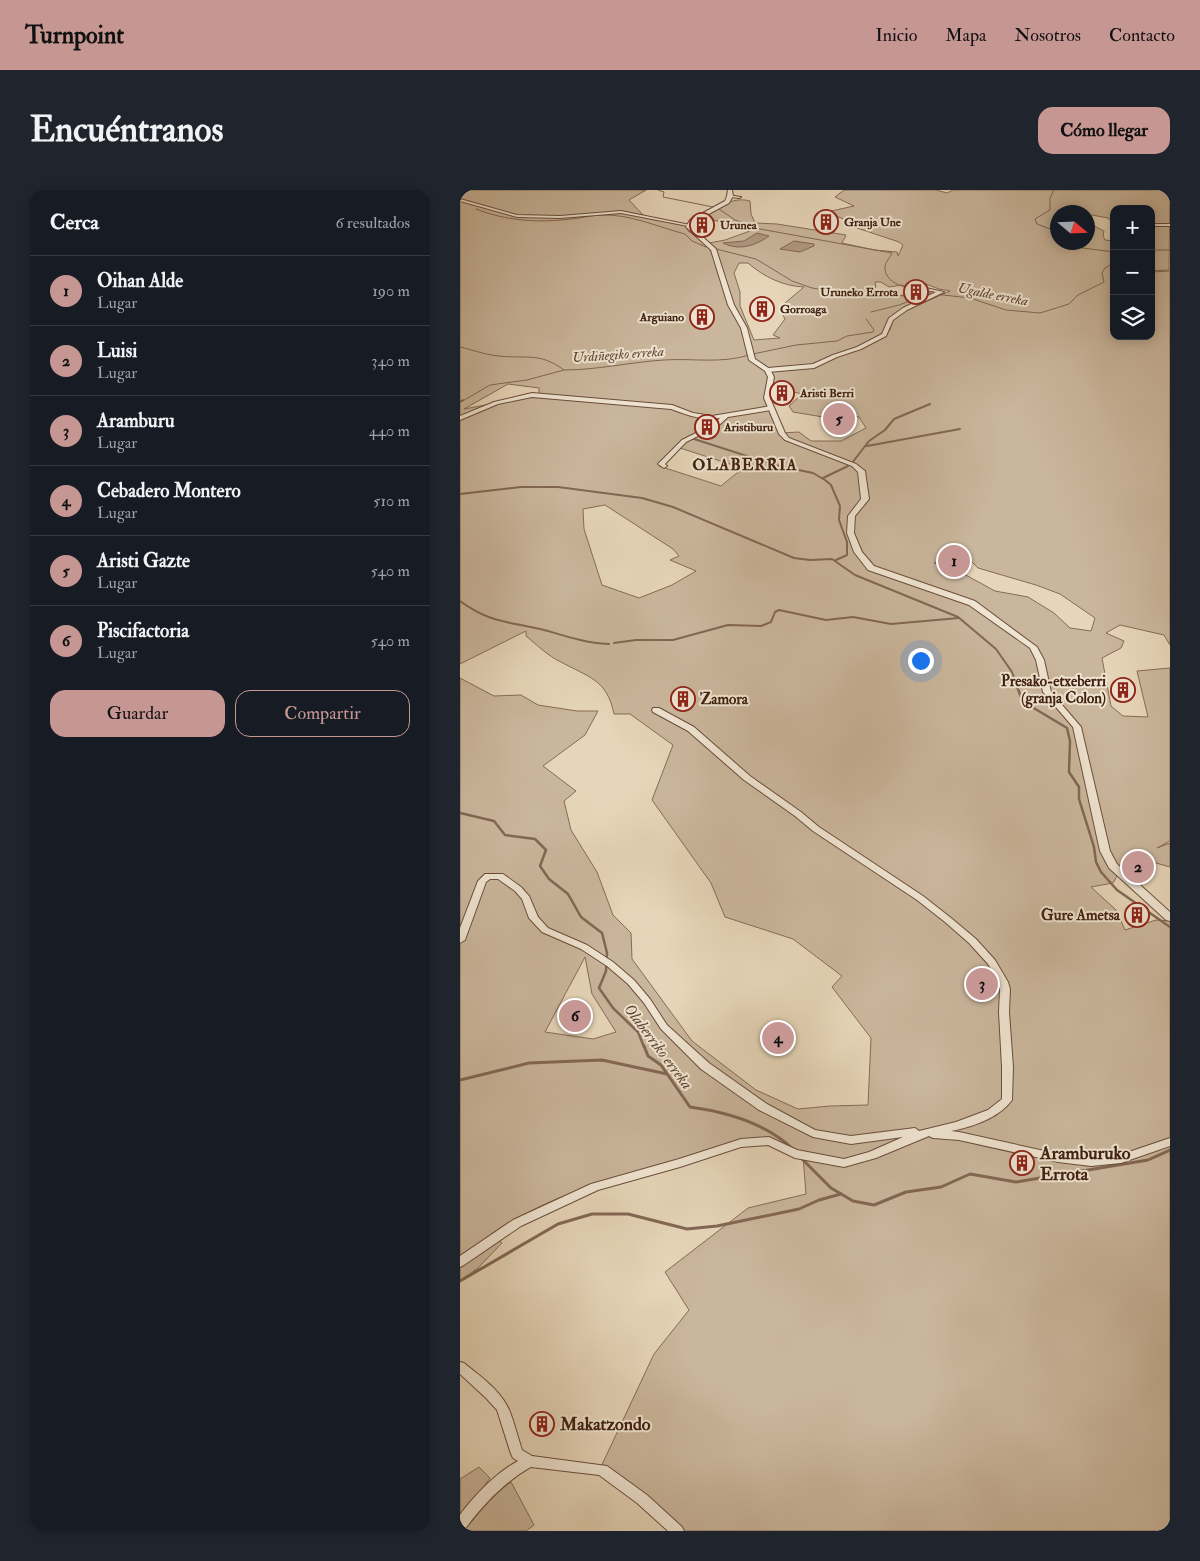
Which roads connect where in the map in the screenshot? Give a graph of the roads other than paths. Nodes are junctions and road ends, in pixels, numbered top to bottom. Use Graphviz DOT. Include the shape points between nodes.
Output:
graph roads {
  1 [pos="733,194"];
  2 [pos="460,200"];
  3 [pos="688,225"];
  4 [pos="1155,225"];
  5 [pos="1170,226"];
  6 [pos="923,288"];
  7 [pos="768,370"];
  8 [pos="771,408"];
  9 [pos="725,417"];
  10 [pos="460,418"];
  11 [pos="664,466"];
  12 [pos="656,710"];
  13 [pos="1170,918"];
  14 [pos="460,940"];
  15 [pos="606,962"];
  16 [pos="924,1133"];
  17 [pos="1170,1142"];
  18 [pos="460,1262"];
  19 [pos="460,1367"];
  20 [pos="530,1462"];
  21 [pos="460,1526"];
  22 [pos="677,1531"];
  1 -- 3 [label="street" via="720,206"];
  2 -- 3 [label="street" via="517,216 560,217 622,212"];
  3 -- 7 [label="street" via="713,249 731,305 744,328 752,360"];
  4 -- 5 [label="street"];
  6 -- 7 [label="street" via="941,292 891,319 887,332 881,338 814,366"];
  7 -- 8 [label="street" via="771,377 767,398"];
  8 -- 9 [label="street"];
  8 -- 13 [label="street" via="786,439 861,470 865,499 851,517 851,531 860,559 879,572 972,603 1033,646 1040,660 1047,692 1077,727 1105,851 1113,866"];
  9 -- 10 [label="street" via="701,417 672,407 532,396 496,403"];
  9 -- 11 [label="street" via="684,442 661,464"];
  12 -- 16 [label="street" via="691,729 747,778 936,911 974,943 1004,982 1009,1073 1007,1100 992,1113 958,1126"];
  14 -- 15 [label="street" via="482,881 494,875 518,889 526,898 534,918 546,930 584,947"];
  15 -- 16 [label="street" via="631,982 664,1027 698,1060 764,1107 813,1133 851,1140"];
  16 -- 17 [label="street" via="959,1136 1091,1162 1121,1158"];
  16 -- 18 [label="street" via="844,1163 800,1155 769,1141 741,1143 594,1187 516,1223"];
  19 -- 20 [label="street" via="492,1395 503,1411 517,1454"];
  20 -- 21 [label="street" via="514,1469"];
  20 -- 22 [label="street" via="602,1470 642,1499"];
}
